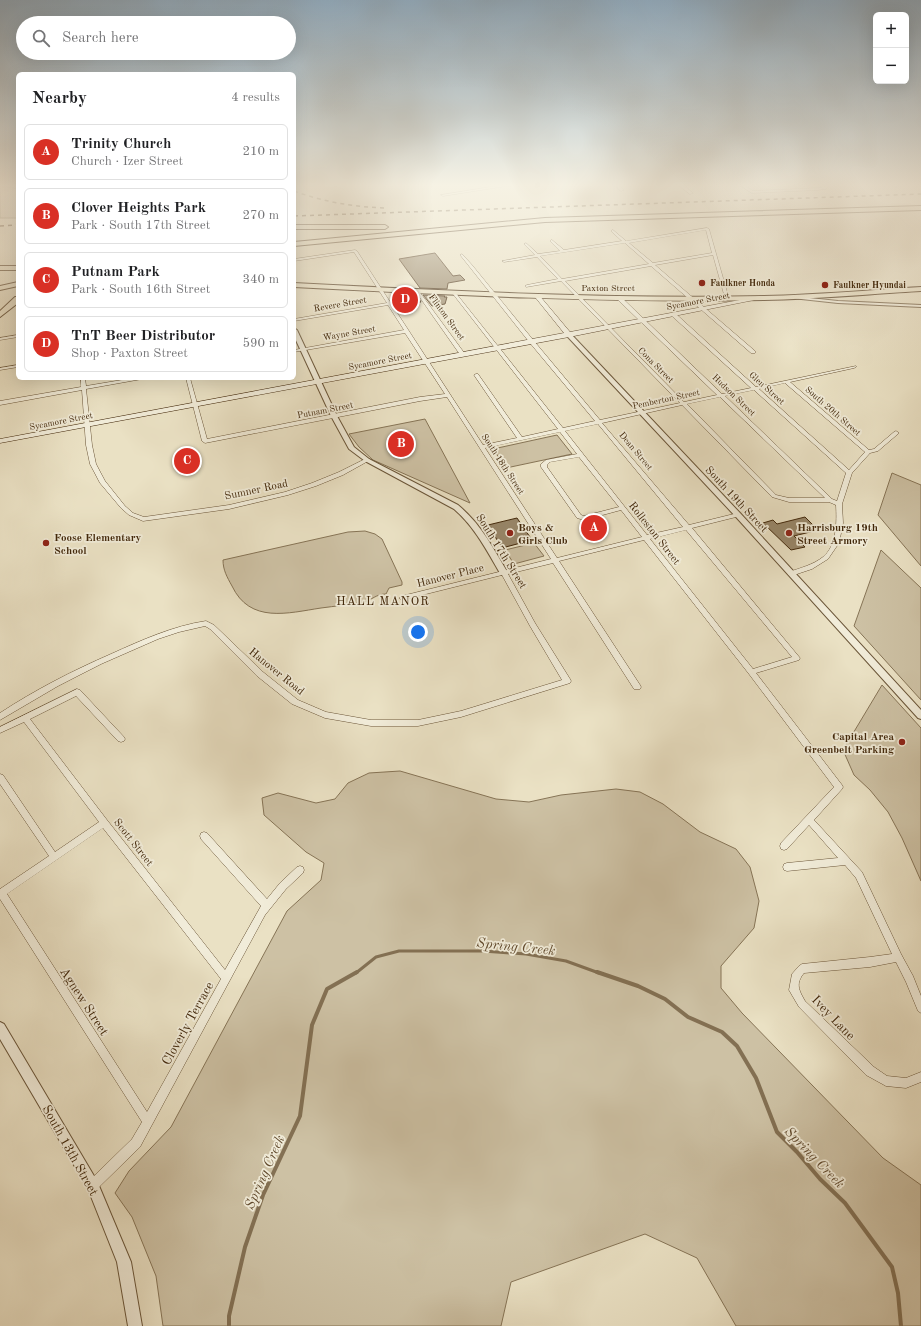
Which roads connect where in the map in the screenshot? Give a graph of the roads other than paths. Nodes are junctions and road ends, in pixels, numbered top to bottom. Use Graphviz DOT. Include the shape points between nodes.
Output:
graph roads {
  1 [pos="528,246"];
  2 [pos="557,246"];
  3 [pos="602,246"];
  4 [pos="630,246"];
  5 [pos="712,246"];
  6 [pos="563,252"];
  7 [pos="714,254"];
  8 [pos="462,255"];
  9 [pos="538,256"];
  10 [pos="296,260"];
  11 [pos="504,261"];
  12 [pos="651,265"];
  13 [pos="0,268"];
  14 [pos="16,268"];
  15 [pos="561,280"];
  16 [pos="16,284"];
  17 [pos="296,285"];
  18 [pos="527,286"];
  19 [pos="0,288"];
  20 [pos="921,288"];
  21 [pos="16,289"];
  22 [pos="379,289"];
  23 [pos="417,291"];
  24 [pos="0,293"];
  25 [pos="454,293"];
  26 [pos="493,294"];
  27 [pos="537,296"];
  28 [pos="578,297"];
  29 [pos="618,297"];
  30 [pos="790,297"];
  31 [pos="690,298"];
  32 [pos="728,298"];
  33 [pos="762,298"];
  34 [pos="16,301"];
  35 [pos="389,304"];
  36 [pos="921,306"];
  37 [pos="704,309"];
  38 [pos="0,315"];
  39 [pos="674,315"];
  40 [pos="296,320"];
  41 [pos="643,321"];
  42 [pos="608,327"];
  43 [pos="406,331"];
  44 [pos="296,334"];
  45 [pos="569,335"];
  46 [pos="16,336"];
  47 [pos="0,339"];
  48 [pos="532,342"];
  49 [pos="498,348"];
  50 [pos="303,350"];
  51 [pos="296,351"];
  52 [pos="753,352"];
  53 [pos="463,354"];
  54 [pos="426,361"];
  55 [pos="16,366"];
  56 [pos="854,367"];
  57 [pos="0,369"];
  58 [pos="476,375"];
  59 [pos="83,380"];
  60 [pos="130,380"];
  61 [pos="188,380"];
  62 [pos="318,382"];
  63 [pos="787,382"];
  64 [pos="84,388"];
  65 [pos="756,388"];
  66 [pos="448,395"];
  67 [pos="722,396"];
  68 [pos="0,403"];
  69 [pos="683,404"];
  70 [pos="194,405"];
  71 [pos="642,413"];
  72 [pos="334,416"];
  73 [pos="600,422"];
  74 [pos="88,425"];
  75 [pos="562,430"];
  76 [pos="896,433"];
  77 [pos="520,439"];
  78 [pos="0,441"];
  79 [pos="481,447"];
  80 [pos="868,452"];
  81 [pos="580,454"];
  82 [pos="367,460"];
  83 [pos="849,473"];
  84 [pos="830,500"];
  85 [pos="839,504"];
  86 [pos="623,508"];
  87 [pos="738,515"];
  88 [pos="688,527"];
  89 [pos="646,538"];
  90 [pos="554,560"];
  91 [pos="504,572"];
  92 [pos="791,574"];
  93 [pos="402,598"];
  94 [pos="751,672"];
  95 [pos="567,681"];
  96 [pos="637,687"];
  97 [pos="921,716"];
  98 [pos="0,717"];
  99 [pos="25,718"];
  100 [pos="0,730"];
  101 [pos="121,739"];
  102 [pos="0,777"];
  103 [pos="809,820"];
  104 [pos="104,823"];
  105 [pos="204,836"];
  106 [pos="784,846"];
  107 [pos="54,857"];
  108 [pos="847,861"];
  109 [pos="787,868"];
  110 [pos="300,870"];
  111 [pos="0,894"];
  112 [pos="267,906"];
  113 [pos="898,957"];
  114 [pos="226,978"];
  115 [pos="921,1008"];
  116 [pos="0,1028"];
  117 [pos="921,1077"];
  118 [pos="148,1122"];
  119 [pos="92,1185"];
  120 [pos="135,1326"];
  1 -- 9 [label="street, Cona Street"];
  2 -- 6 [label="street"];
  3 -- 6 [label="street"];
  4 -- 12 [label="street"];
  5 -- 7 [label="street"];
  6 -- 9 [label="street"];
  7 -- 12 [label="street"];
  7 -- 32 [label="street"];
  8 -- 26 [label="street, Dean Street"];
  9 -- 11 [label="street"];
  9 -- 15 [label="street, Cona Street"];
  10 -- 22 [label="street, South 18th Street" via="355,251"];
  12 -- 15 [label="street"];
  12 -- 31 [label="street"];
  13 -- 14 [label="main road"];
  15 -- 18 [label="street"];
  15 -- 28 [label="street, Cona Street"];
  16 -- 19 [label="highway"];
  17 -- 22 [label="main road, Paxton Street"];
  20 -- 30 [label="main road, Paxton Street"];
  21 -- 24 [label="highway"];
  22 -- 23 [label="main road, Paxton Street"];
  22 -- 35 [label="street, South 18th Street"];
  23 -- 25 [label="main road, Paxton Street"];
  23 -- 53 [label="street, Flinton Street"];
  25 -- 26 [label="main road, Paxton Street"];
  25 -- 49 [label="street, Rolleston Street"];
  26 -- 27 [label="main road, Paxton Street"];
  26 -- 48 [label="street, Dean Street"];
  27 -- 28 [label="main road, Paxton Street"];
  27 -- 45 [label="main road, South 19th Street"];
  28 -- 29 [label="main road, Paxton Street"];
  28 -- 42 [label="street, Cona Street"];
  29 -- 31 [label="main road, Paxton Street"];
  29 -- 41 [label="street, Hudson Street"];
  30 -- 33 [label="main road, Paxton Street"];
  30 -- 36 [label="street"];
  31 -- 32 [label="main road, Paxton Street"];
  31 -- 37 [label="street"];
  32 -- 33 [label="main road, Paxton Street"];
  33 -- 37 [label="main road, Sycamore Street"];
  34 -- 38 [label="highway"];
  35 -- 40 [label="street, Revere Street"];
  35 -- 43 [label="street, South 18th Street"];
  37 -- 39 [label="main road, Sycamore Street"];
  37 -- 52 [label="street"];
  39 -- 41 [label="main road, Sycamore Street"];
  39 -- 65 [label="street, Glen Street"];
  41 -- 42 [label="main road, Sycamore Street"];
  41 -- 67 [label="street, Hudson Street"];
  42 -- 45 [label="main road, Sycamore Street"];
  42 -- 69 [label="street, Cona Street"];
  43 -- 50 [label="street, Wayne Street"];
  43 -- 54 [label="street, South 18th Street"];
  44 -- 50 [label="street, South 17th Street"];
  45 -- 48 [label="main road, Sycamore Street"];
  45 -- 71 [label="street, South 19th Street"];
  46 -- 47 [label="street"];
  48 -- 49 [label="main road, Sycamore Street"];
  48 -- 73 [label="street, Dean Street"];
  49 -- 53 [label="main road, Sycamore Street"];
  49 -- 75 [label="street, Rolleston Street"];
  50 -- 51 [label="street, Wayne Street"];
  50 -- 62 [label="street, South 17th Street"];
  53 -- 54 [label="main road, Sycamore Street"];
  54 -- 62 [label="main road, Sycamore Street"];
  54 -- 66 [label="street, South 18th Street"];
  55 -- 57 [label="street"];
  56 -- 63 [label="street, Pemberton Street"];
  58 -- 77 [label="street"];
  59 -- 64 [label="street"];
  60 -- 64 [label="street"];
  61 -- 70 [label="street"];
  62 -- 70 [label="main road, Sycamore Street"];
  62 -- 72 [label="street, South 17th Street"];
  63 -- 65 [label="street, Pemberton Street"];
  63 -- 80 [label="street, South 20th Street"];
  64 -- 68 [label="street"];
  64 -- 74 [label="street"];
  65 -- 67 [label="street, Pemberton Street"];
  65 -- 83 [label="street, Glen Street"];
  66 -- 72 [label="street, Putnam Street"];
  66 -- 79 [label="street, South 18th Street"];
  67 -- 69 [label="street, Pemberton Street"];
  67 -- 84 [label="street, Hudson Street"];
  69 -- 71 [label="street, Pemberton Street"];
  69 -- 84 [label="street, Cona Street" via="774,496 789,500"];
  70 -- 72 [label="street, Putnam Street" via="205,441"];
  70 -- 74 [label="main road, Sycamore Street"];
  71 -- 73 [label="street, Pemberton Street"];
  71 -- 87 [label="street, South 19th Street"];
  72 -- 82 [label="street, South 17th Street" via="351,448"];
  73 -- 75 [label="street, Pemberton Street"];
  73 -- 88 [label="street, Dean Street"];
  74 -- 78 [label="main road, Sycamore Street"];
  74 -- 82 [label="street, Sumner Road" via="93,464 102,482 123,507 143,519 296,491 346,472"];
  75 -- 77 [label="street, Pemberton Street"];
  75 -- 81 [label="street, Rolleston Street"];
  76 -- 80 [label="street" via="876,450"];
  77 -- 79 [label="street, Pemberton Street"];
  79 -- 90 [label="street, South 18th Street"];
  80 -- 83 [label="street"];
  81 -- 86 [label="street, Rolleston Street"];
  81 -- 86 [label="street" via="544,464 579,517"];
  82 -- 91 [label="street, South 17th Street" via="464,512"];
  83 -- 85 [label="street"];
  84 -- 85 [label="street, Hudson Street"];
  85 -- 92 [label="street" via="840,523 836,543 826,558"];
  86 -- 89 [label="street, Rolleston Street"];
  87 -- 88 [label="street, Hanover Place"];
  87 -- 92 [label="street, South 19th Street"];
  88 -- 89 [label="street, Hanover Place"];
  88 -- 94 [label="street, Dean Street" via="797,658"];
  89 -- 90 [label="street, Hanover Place"];
  89 -- 94 [label="street, Rolleston Street"];
  90 -- 91 [label="street, Hanover Place"];
  90 -- 96 [label="street, South 18th Street"];
  91 -- 93 [label="street, Hanover Place"];
  91 -- 95 [label="street, South 17th Street"];
  92 -- 97 [label="street, South 19th Street"];
  94 -- 103 [label="street, Rolleston Street" via="839,787"];
  95 -- 98 [label="street, Hanover Road" via="461,714 418,723 371,723 325,715 295,702 260,674 206,623 140,644 80,671"];
  99 -- 100 [label="street"];
  99 -- 101 [label="street" via="77,692"];
  99 -- 104 [label="street, Scott Street"];
  102 -- 107 [label="street"];
  103 -- 106 [label="street"];
  103 -- 108 [label="street"];
  104 -- 107 [label="street"];
  104 -- 114 [label="street, Scott Street"];
  105 -- 112 [label="street"];
  107 -- 111 [label="street"];
  108 -- 109 [label="street"];
  108 -- 113 [label="street" via="859,875"];
  110 -- 112 [label="street, Cloverly Terrace"];
  111 -- 118 [label="street, Agnew Street"];
  112 -- 114 [label="street, Cloverly Terrace"];
  113 -- 115 [label="street"];
  113 -- 117 [label="street, Ivey Lane" via="802,969 795,977 794,990 802,1004 870,1071 886,1081 906,1083"];
  114 -- 118 [label="street, Cloverly Terrace"];
  116 -- 119 [label="street, South 13th Street"];
  118 -- 119 [label="street, Cloverly Terrace" via="136,1143"];
  119 -- 120 [label="street, South 13th Street" via="124,1262"];
}
